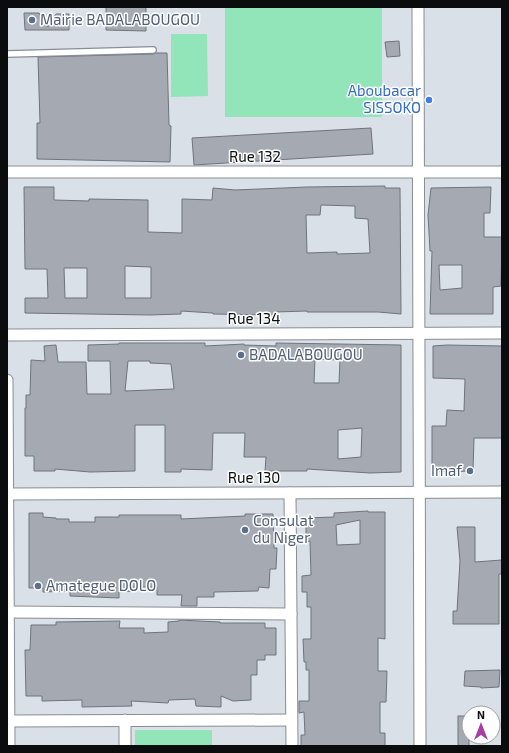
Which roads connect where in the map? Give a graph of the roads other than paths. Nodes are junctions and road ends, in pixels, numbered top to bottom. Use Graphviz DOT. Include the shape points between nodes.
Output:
graph roads {
  1 [pos="418,7"];
  2 [pos="154,50"];
  3 [pos="7,54"];
  4 [pos="7,172"];
  5 [pos="418,172"];
  6 [pos="502,172"];
  7 [pos="419,333"];
  8 [pos="502,333"];
  9 [pos="7,335"];
  10 [pos="7,380"];
  11 [pos="419,492"];
  12 [pos="502,492"];
  13 [pos="290,493"];
  14 [pos="7,494"];
  15 [pos="8,612"];
  16 [pos="291,614"];
  17 [pos="125,720"];
  18 [pos="292,720"];
  19 [pos="8,721"];
  20 [pos="9,746"];
  21 [pos="125,746"];
  22 [pos="292,746"];
  23 [pos="420,746"];
  1 -- 5 [label="street"];
  2 -- 3 [label="lane"];
  4 -- 5 [label="street, Rue 132"];
  5 -- 6 [label="street, Rue 132"];
  5 -- 7 [label="street"];
  7 -- 8 [label="street, Rue 134"];
  7 -- 9 [label="street, Rue 134"];
  7 -- 11 [label="street"];
  10 -- 14 [label="street"];
  11 -- 12 [label="street, Rue 130"];
  11 -- 13 [label="street, Rue 130"];
  11 -- 23 [label="street"];
  13 -- 14 [label="street, Rue 130"];
  13 -- 16 [label="street"];
  14 -- 15 [label="street"];
  15 -- 16 [label="street"];
  15 -- 19 [label="street"];
  16 -- 18 [label="street"];
  17 -- 18 [label="street"];
  17 -- 19 [label="street"];
  17 -- 21 [label="street"];
  18 -- 22 [label="street"];
  19 -- 20 [label="street"];
}
